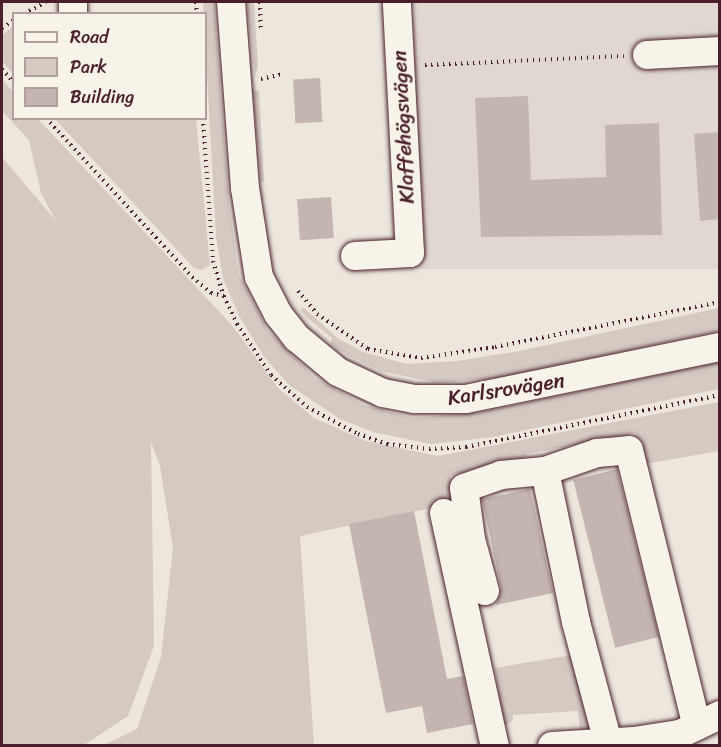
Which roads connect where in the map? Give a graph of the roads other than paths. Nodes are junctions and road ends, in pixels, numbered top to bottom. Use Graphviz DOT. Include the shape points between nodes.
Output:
graph roads {
  1 [pos="231,2"];
  2 [pos="397,2"];
  3 [pos="720,51"];
  4 [pos="647,55"];
  5 [pos="355,256"];
  6 [pos="720,347"];
  7 [pos="545,471"];
  8 [pos="444,513"];
  9 [pos="485,591"];
  10 [pos="708,720"];
  11 [pos="609,744"];
  12 [pos="495,746"];
  13 [pos="552,746"];
  1 -- 6 [label="street, Karlsrovägen" via="245,188 259,277 278,314 297,338 338,372 383,393 414,399 466,399"];
  2 -- 5 [label="street, Klaffehögsvägen" via="410,253"];
  3 -- 4 [label="street"];
  7 -- 9 [label="street" via="501,475 464,488 471,539"];
  7 -- 10 [label="street" via="597,453 629,450"];
  7 -- 11 [label="street" via="576,622"];
  8 -- 12 [label="street"];
  10 -- 11 [label="street" via="680,734"];
  11 -- 13 [label="street"];
}
